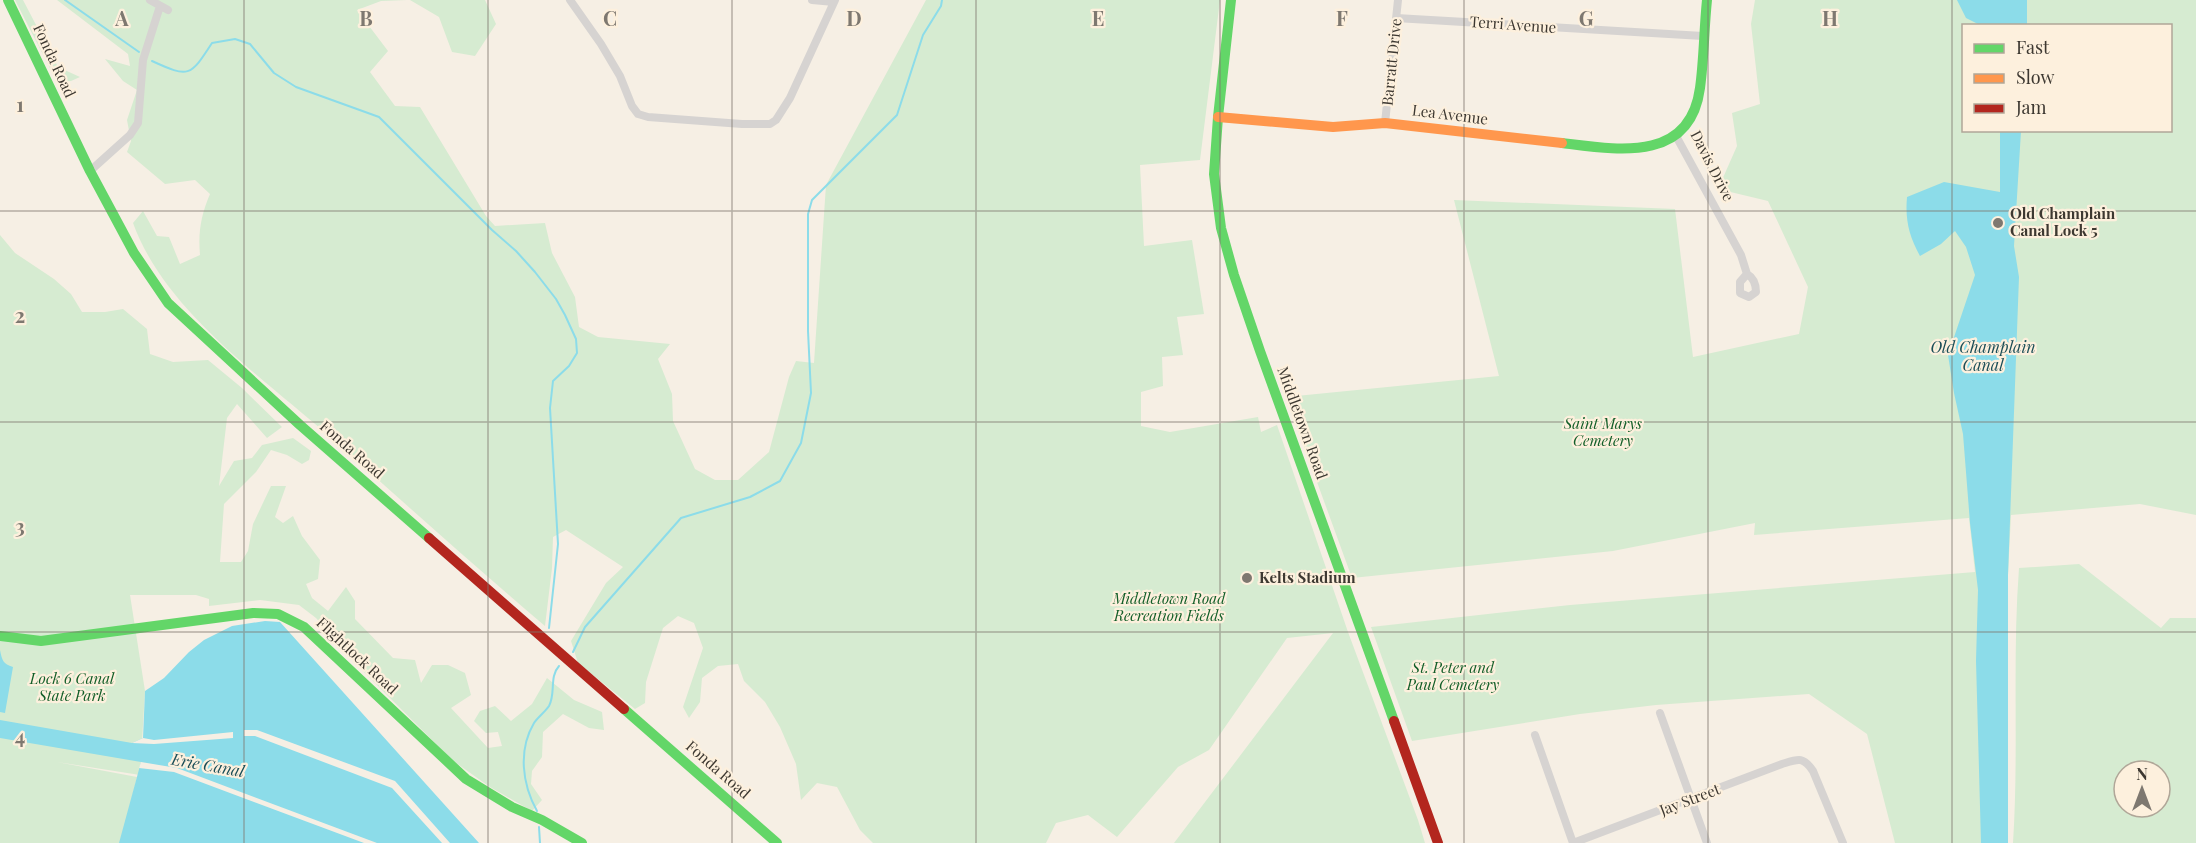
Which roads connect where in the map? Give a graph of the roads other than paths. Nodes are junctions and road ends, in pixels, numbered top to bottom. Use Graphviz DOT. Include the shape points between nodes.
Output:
graph roads {
  1 [pos="8,0"];
  2 [pos="150,0"];
  3 [pos="570,0"];
  4 [pos="812,0"];
  5 [pos="1231,0"];
  6 [pos="1398,0"];
  7 [pos="1707,0"];
  8 [pos="835,1"];
  9 [pos="1396,18"];
  10 [pos="1703,36"];
  11 [pos="1218,117"];
  12 [pos="1385,123"];
  13 [pos="1676,136"];
  14 [pos="90,171"];
  15 [pos="1747,274"];
  16 [pos="0,636"];
  17 [pos="1660,712"];
  18 [pos="1535,735"];
  19 [pos="1692,799"];
  20 [pos="582,843"];
  21 [pos="777,843"];
  22 [pos="1438,843"];
  23 [pos="1573,843"];
  24 [pos="1707,843"];
  25 [pos="1843,843"];
  1 -- 14 [label="street, Fonda Road"];
  2 -- 14 [label="street" via="164,8 143,60 138,123"];
  3 -- 8 [label="street" via="601,44 638,114 742,124 770,124 783,111"];
  4 -- 8 [label="street"];
  5 -- 11 [label="street, Middletown Road"];
  6 -- 9 [label="street, Barratt Drive"];
  7 -- 10 [label="street, Davis Drive"];
  9 -- 10 [label="street, Terri Avenue"];
  9 -- 12 [label="street, Barratt Drive"];
  10 -- 13 [label="street, Davis Drive" via="1700,90 1693,112"];
  11 -- 12 [label="street, Lea Avenue" via="1333,127"];
  11 -- 22 [label="street, Middletown Road" via="1216,198 1234,275"];
  12 -- 13 [label="street, Lea Avenue" via="1626,148 1661,144"];
  13 -- 15 [label="street, Davis Drive" via="1741,255"];
  14 -- 21 [label="street, Fonda Road" via="149,278 184,319"];
  16 -- 20 [label="street, Flightlock Road" via="41,641 254,613 289,618 312,634 466,779"];
  17 -- 19 [label="street"];
  18 -- 23 [label="street"];
  19 -- 23 [label="street, Jay Street"];
  19 -- 24 [label="street"];
  19 -- 25 [label="street, Jay Street" via="1800,759 1813,771"];
}
